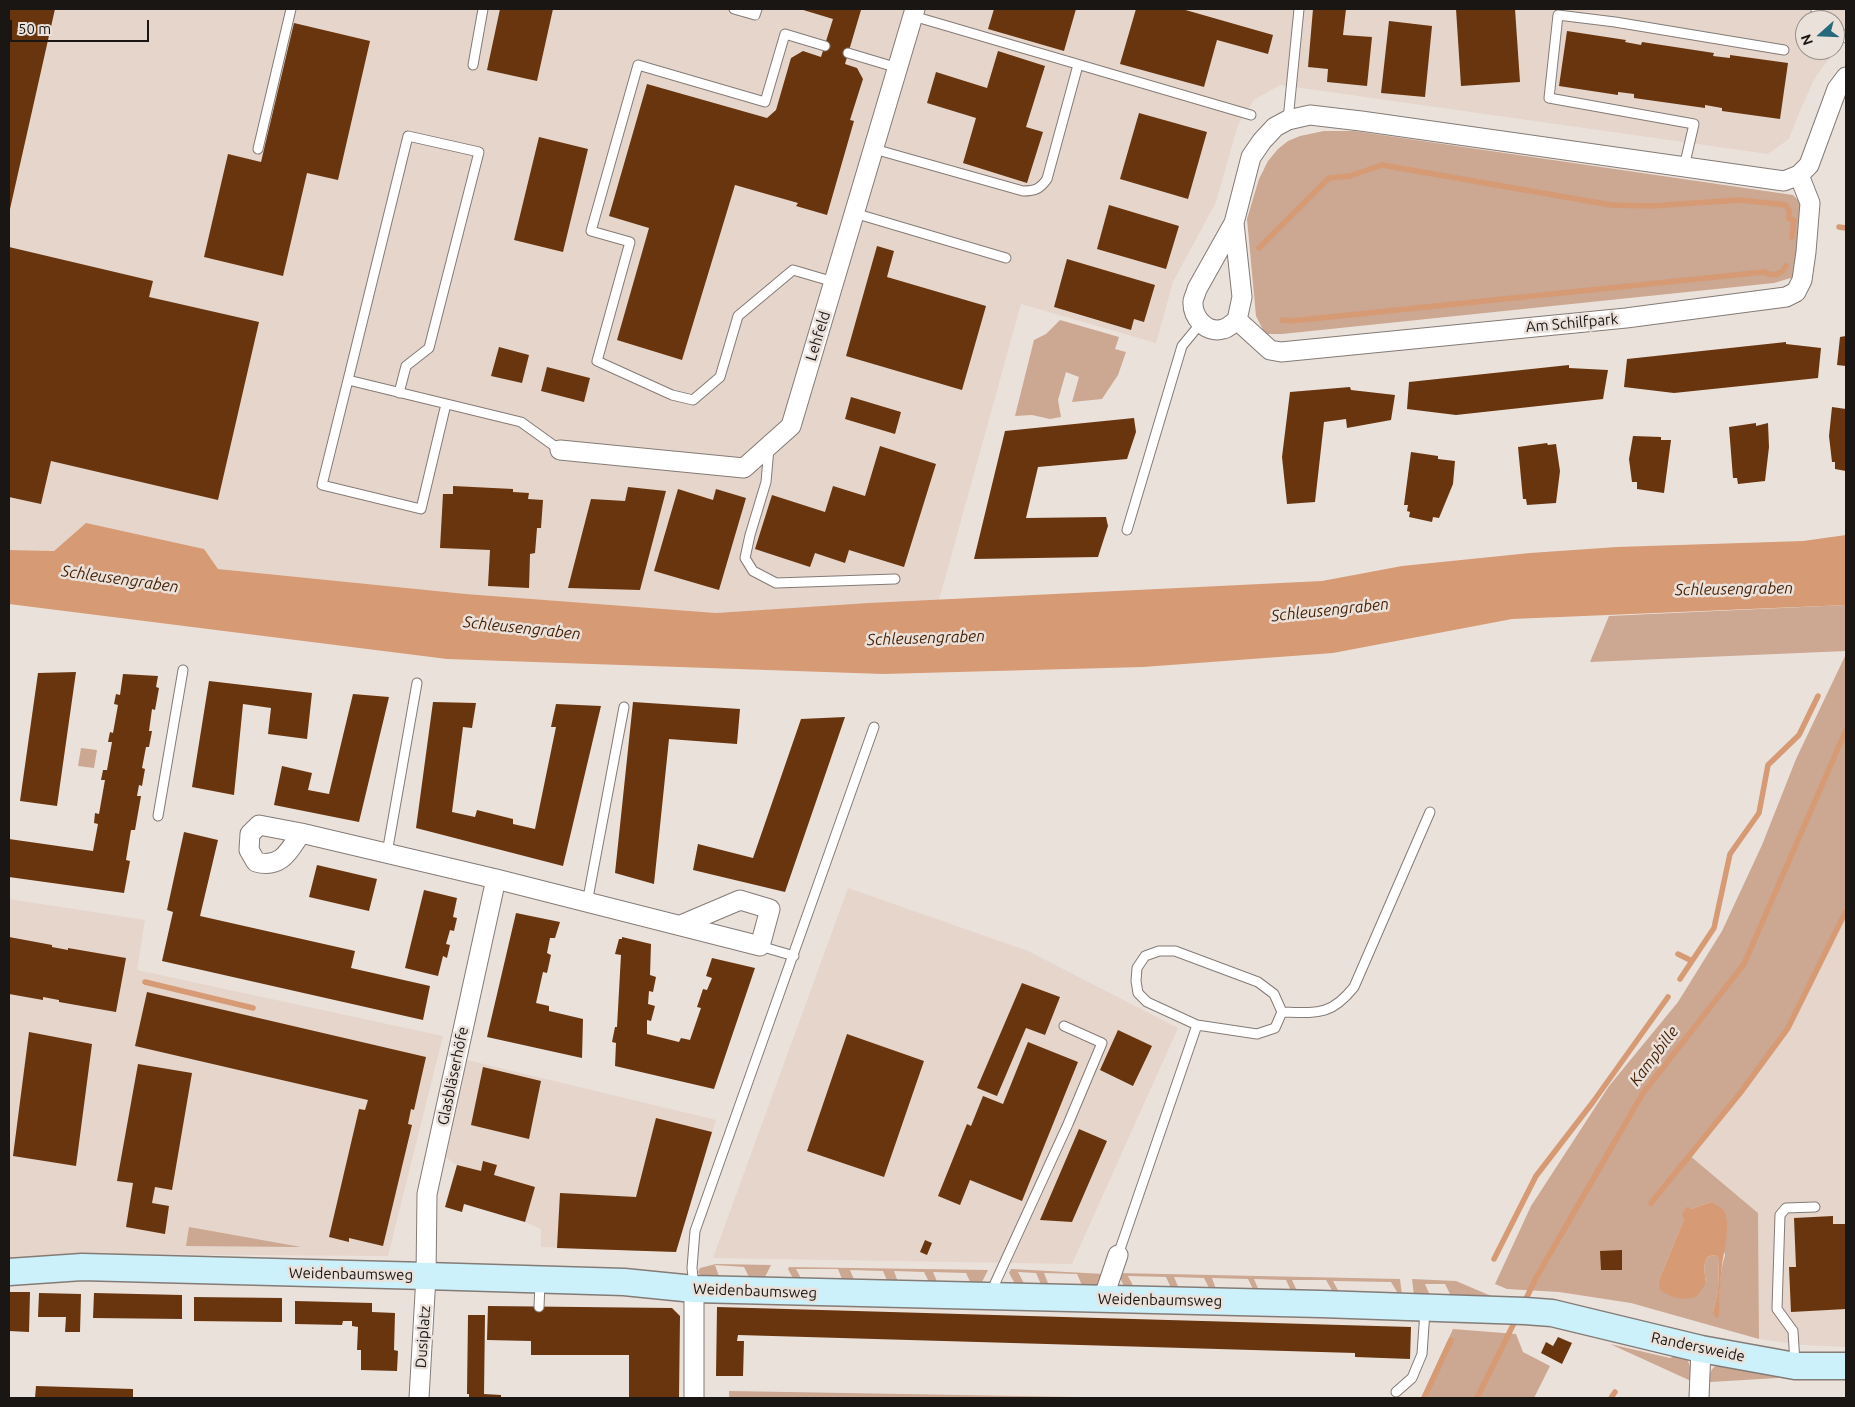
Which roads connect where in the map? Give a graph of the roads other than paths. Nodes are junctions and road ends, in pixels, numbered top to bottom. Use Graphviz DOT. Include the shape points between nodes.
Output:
graph roads {
  1 [pos="291,9"];
  2 [pos="483,9"];
  3 [pos="734,9"];
  4 [pos="757,9"];
  5 [pos="1299,9"];
  6 [pos="914,13"];
  7 [pos="825,46"];
  8 [pos="1784,50"];
  9 [pos="848,53"];
  10 [pos="473,65"];
  11 [pos="1078,65"];
  12 [pos="898,68"];
  13 [pos="1846,77"];
  14 [pos="1251,115"];
  15 [pos="1288,120"];
  16 [pos="874,149"];
  17 [pos="258,150"];
  18 [pos="1684,167"];
  19 [pos="1799,175"];
  20 [pos="854,213"];
  21 [pos="1234,223"];
  22 [pos="1006,258"];
  23 [pos="834,282"];
  24 [pos="1237,320"];
  25 [pos="1201,323"];
  26 [pos="348,380"];
  27 [pos="399,393"];
  28 [pos="446,404"];
  29 [pos="770,445"];
  30 [pos="560,450"];
  31 [pos="1127,530"];
  32 [pos="895,579"];
  33 [pos="184,670"];
  34 [pos="418,683"];
  35 [pos="624,707"];
  36 [pos="874,727"];
  37 [pos="1430,812"];
  38 [pos="158,816"];
  39 [pos="301,833"];
  40 [pos="387,854"];
  41 [pos="496,879"];
  42 [pos="587,903"];
  43 [pos="681,925"];
  44 [pos="760,946"];
  45 [pos="794,956"];
  46 [pos="1282,1012"];
  47 [pos="1197,1025"];
  48 [pos="1064,1026"];
  49 [pos="1815,1207"];
  50 [pos="1118,1255"];
  51 [pos="9,1272"];
  52 [pos="426,1276"];
  53 [pos="540,1279"];
  54 [pos="694,1289"];
  55 [pos="989,1297"];
  56 [pos="1103,1299"];
  57 [pos="539,1307"];
  58 [pos="1425,1308"];
  59 [pos="1502,1310"];
  60 [pos="1701,1349"];
  61 [pos="1795,1366"];
  62 [pos="1846,1366"];
  63 [pos="1396,1392"];
  64 [pos="419,1398"];
  65 [pos="694,1398"];
  66 [pos="1699,1398"];
  1 -- 17 [label="lane"];
  2 -- 10 [label="lane"];
  3 -- 4 [label="lane" via="756,15"];
  5 -- 15 [label="lane"];
  6 -- 11 [label="lane"];
  6 -- 12 [label="street, Lehfeld"];
  7 -- 23 [label="lane" via="785,34 765,102 638,65 591,231 630,242 597,362 672,396 693,400 720,377 738,316 793,270"];
  8 -- 18 [label="lane" via="1558,15 1550,98 1694,124"];
  9 -- 12 [label="lane"];
  11 -- 14 [label="lane"];
  11 -- 16 [label="lane" via="1047,179 1041,188 1023,191"];
  12 -- 16 [label="street, Lehfeld"];
  13 -- 19 [label="street" via="1837,88 1808,165"];
  15 -- 18 [label="street" via="1310,115 1361,120"];
  15 -- 21 [label="street" via="1275,127 1251,157"];
  16 -- 20 [label="street, Lehfeld"];
  18 -- 19 [label="street" via="1768,180 1784,180"];
  19 -- 24 [label="street, Am Schilfpark" via="1810,203 1806,252 1802,280 1796,292 1786,297 1626,318 1281,352 1270,350"];
  20 -- 22 [label="lane"];
  20 -- 23 [label="street, Lehfeld"];
  21 -- 24 [label="street" via="1242,297"];
  21 -- 25 [label="street" via="1193,301 1194,312"];
  23 -- 29 [label="street, Lehfeld" via="791,426"];
  24 -- 25 [label="street" via="1223,329 1211,329"];
  25 -- 31 [label="lane" via="1182,346"];
  26 -- 27 [label="lane"];
  26 -- 27 [label="lane" via="408,136 479,152 429,348 406,366"];
  26 -- 28 [label="lane" via="322,485 421,509"];
  27 -- 28 [label="lane"];
  28 -- 30 [label="lane" via="521,422"];
  29 -- 30 [label="street, Lehfeld" via="744,468"];
  29 -- 32 [label="lane" via="766,482 744,558 754,571 776,583"];
  33 -- 38 [label="lane"];
  34 -- 40 [label="lane"];
  35 -- 42 [label="lane"];
  36 -- 45 [label="lane"];
  37 -- 46 [label="lane" via="1354,987 1330,1009 1311,1013"];
  39 -- 40 [label="street"];
  40 -- 41 [label="street"];
  41 -- 42 [label="street"];
  41 -- 52 [label="street, Glasbläserhöfe" via="427,1194"];
  42 -- 43 [label="street"];
  43 -- 44 [label="street"];
  43 -- 44 [label="street" via="740,900 770,909"];
  44 -- 45 [label="lane"];
  45 -- 54 [label="lane" via="695,1231"];
  46 -- 47 [label="lane" via="1275,1028 1257,1034"];
  46 -- 47 [label="lane" via="1274,994 1258,982 1175,951 1158,951 1144,956 1137,968 1138,993 1147,1002"];
  47 -- 50 [label="lane"];
  48 -- 55 [label="lane" via="1102,1043"];
  49 -- 61 [label="lane" via="1786,1208 1780,1215 1777,1309 1793,1331"];
  50 -- 56 [label="street"];
  51 -- 52 [label="street, Weidenbaumsweg" via="82,1267"];
  52 -- 53 [label="street, Weidenbaumsweg"];
  52 -- 64 [label="street, Dusiplatz"];
  53 -- 54 [label="street, Weidenbaumsweg"];
  53 -- 57 [label="lane"];
  54 -- 55 [label="street, Weidenbaumsweg"];
  54 -- 65 [label="street"];
  55 -- 56 [label="street, Weidenbaumsweg"];
  56 -- 58 [label="street, Weidenbaumsweg"];
  58 -- 59 [label="street, Weidenbaumsweg"];
  58 -- 63 [label="lane" via="1422,1354 1412,1378"];
  59 -- 60 [label="street, Randersweide" via="1552,1313"];
  60 -- 61 [label="street, Randersweide"];
  60 -- 66 [label="street"];
  61 -- 62 [label="street, Randersweide"];
}
